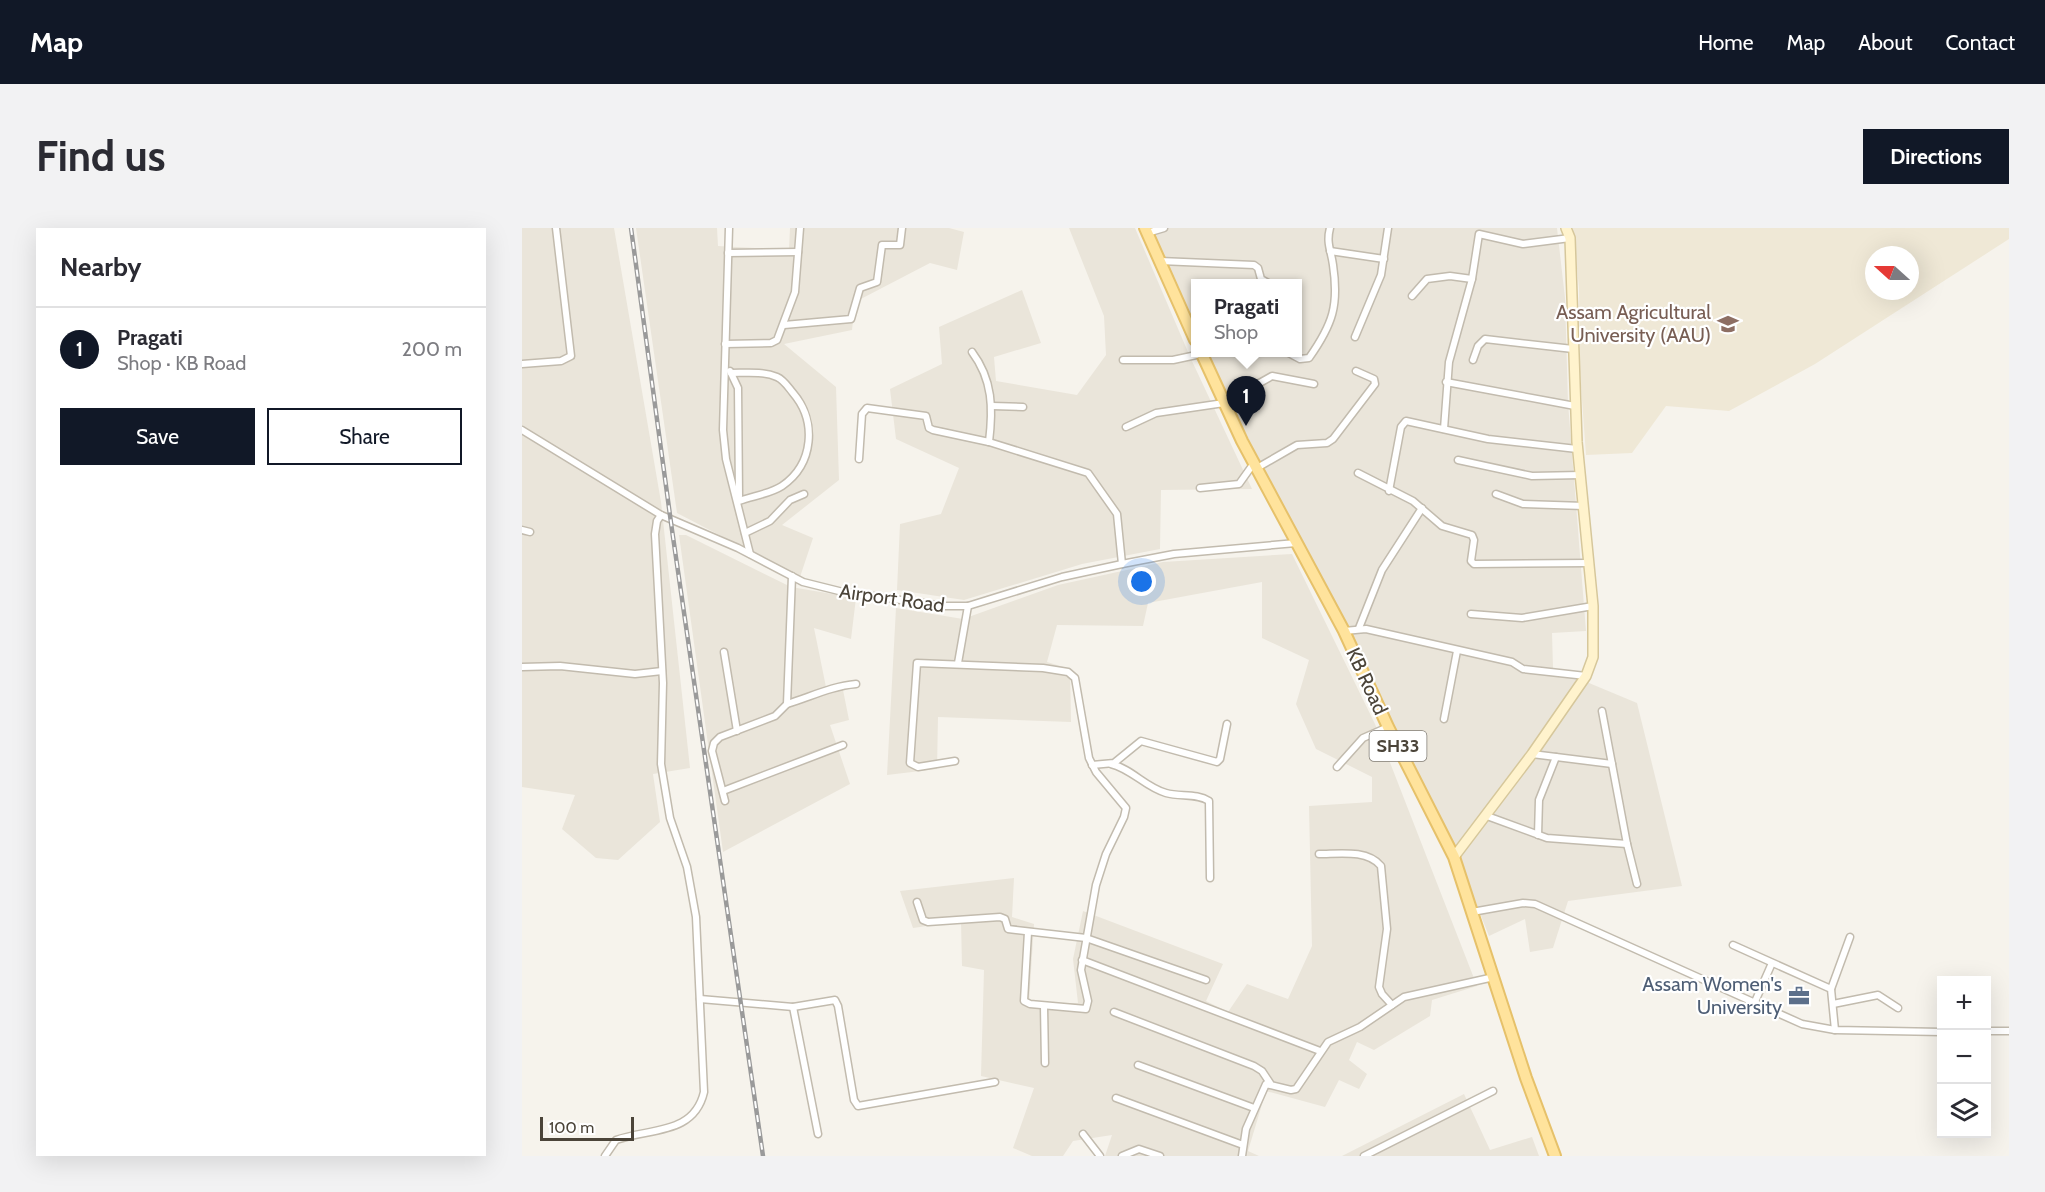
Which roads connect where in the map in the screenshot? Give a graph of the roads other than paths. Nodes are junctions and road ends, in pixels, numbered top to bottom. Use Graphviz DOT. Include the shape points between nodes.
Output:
graph roads {
  1 [pos="556,228"];
  2 [pos="729,228"];
  3 [pos="800,228"];
  4 [pos="902,228"];
  5 [pos="1164,228"];
  6 [pos="1330,228"];
  7 [pos="1388,228"];
  8 [pos="1146,230"];
  9 [pos="1568,233"];
  10 [pos="1330,251"];
  11 [pos="798,252"];
  12 [pos="728,253"];
  13 [pos="1384,260"];
  14 [pos="1160,261"];
  15 [pos="1261,279"];
  16 [pos="1472,279"];
  17 [pos="1412,296"];
  18 [pos="784,325"];
  19 [pos="1191,331"];
  20 [pos="1355,338"];
  21 [pos="725,344"];
  22 [pos="1573,348"];
  23 [pos="972,352"];
  24 [pos="1191,355"];
  25 [pos="1203,357"];
  26 [pos="1296,357"];
  27 [pos="1123,360"];
  28 [pos="1473,360"];
  29 [pos="522,363"];
  30 [pos="726,364"];
  31 [pos="1356,371"];
  32 [pos="731,373"];
  33 [pos="1446,382"];
  34 [pos="1314,384"];
  35 [pos="1224,403"];
  36 [pos="992,406"];
  37 [pos="1575,406"];
  38 [pos="1023,407"];
  39 [pos="1126,427"];
  40 [pos="1444,429"];
  41 [pos="522,430"];
  42 [pos="989,442"];
  43 [pos="1578,449"];
  44 [pos="859,459"];
  45 [pos="1458,460"];
  46 [pos="1255,465"];
  47 [pos="1358,473"];
  48 [pos="1581,475"];
  49 [pos="1200,488"];
  50 [pos="1389,491"];
  51 [pos="804,494"];
  52 [pos="1496,494"];
  53 [pos="739,503"];
  54 [pos="1584,506"];
  55 [pos="1422,508"];
  56 [pos="661,515"];
  57 [pos="522,530"];
  58 [pos="530,532"];
  59 [pos="745,533"];
  60 [pos="1296,543"];
  61 [pos="750,554"];
  62 [pos="1589,563"];
  63 [pos="1122,564"];
  64 [pos="792,576"];
  65 [pos="968,606"];
  66 [pos="1593,606"];
  67 [pos="1472,614"];
  68 [pos="1359,628"];
  69 [pos="1344,631"];
  70 [pos="1457,651"];
  71 [pos="724,652"];
  72 [pos="958,663"];
  73 [pos="522,668"];
  74 [pos="662,671"];
  75 [pos="1586,676"];
  76 [pos="856,684"];
  77 [pos="787,704"];
  78 [pos="1602,711"];
  79 [pos="1444,719"];
  80 [pos="1227,724"];
  81 [pos="1388,726"];
  82 [pos="737,730"];
  83 [pos="843,745"];
  84 [pos="1532,754"];
  85 [pos="1556,757"];
  86 [pos="955,761"];
  87 [pos="1111,764"];
  88 [pos="1612,764"];
  89 [pos="1092,765"];
  90 [pos="1337,767"];
  91 [pos="723,791"];
  92 [pos="725,801"];
  93 [pos="1487,816"];
  94 [pos="1538,835"];
  95 [pos="1627,844"];
  96 [pos="1319,854"];
  97 [pos="1454,857"];
  98 [pos="1210,878"];
  99 [pos="1638,884"];
  100 [pos="917,902"];
  101 [pos="1472,912"];
  102 [pos="1028,932"];
  103 [pos="1850,937"];
  104 [pos="1086,938"];
  105 [pos="1733,945"];
  106 [pos="1082,960"];
  107 [pos="1772,963"];
  108 [pos="1494,977"];
  109 [pos="1206,980"];
  110 [pos="1831,989"];
  111 [pos="700,999"];
  112 [pos="1754,1004"];
  113 [pos="1833,1004"];
  114 [pos="1392,1005"];
  115 [pos="793,1006"];
  116 [pos="1044,1006"];
  117 [pos="1898,1008"];
  118 [pos="1114,1012"];
  119 [pos="1835,1030"];
  120 [pos="1991,1031"];
  121 [pos="2009,1031"];
  122 [pos="1937,1032"];
  123 [pos="1320,1051"];
  124 [pos="1045,1063"];
  125 [pos="1138,1065"];
  126 [pos="995,1082"];
  127 [pos="1270,1083"];
  128 [pos="1493,1091"];
  129 [pos="1116,1098"];
  130 [pos="1254,1108"];
  131 [pos="818,1134"];
  132 [pos="1083,1134"];
  133 [pos="1243,1145"];
  134 [pos="605,1156"];
  135 [pos="1100,1156"];
  136 [pos="1122,1156"];
  137 [pos="1160,1156"];
  138 [pos="1242,1156"];
  139 [pos="1364,1156"];
  140 [pos="1555,1156"];
  1 -- 29 [label="street" via="571,356 561,361"];
  2 -- 12 [label="street"];
  3 -- 11 [label="street"];
  4 -- 18 [label="street" via="900,245 882,245 877,282 860,288 850,319"];
  5 -- 8 [label="street"];
  6 -- 10 [label="street"];
  7 -- 13 [label="street"];
  8 -- 14 [label="main road"];
  9 -- 16 [label="street" via="1524,244 1479,234"];
  9 -- 22 [label="main road"];
  10 -- 13 [label="street"];
  10 -- 26 [label="street" via="1337,295 1334,313 1309,358"];
  11 -- 12 [label="street"];
  11 -- 18 [label="street" via="795,292"];
  12 -- 21 [label="street"];
  13 -- 20 [label="street"];
  14 -- 15 [label="street" via="1254,265"];
  14 -- 19 [label="main road"];
  16 -- 17 [label="street" via="1427,279"];
  16 -- 33 [label="street"];
  18 -- 21 [label="street" via="777,340 771,343"];
  21 -- 30 [label="street"];
  22 -- 28 [label="street" via="1485,339"];
  22 -- 37 [label="main road"];
  23 -- 36 [label="street" via="984,370"];
  24 -- 27 [label="street" via="1165,360"];
  25 -- 35 [label="main road, KB Road / SH33"];
  30 -- 32 [label="street"];
  30 -- 53 [label="street" via="723,430 726,459"];
  31 -- 46 [label="street" via="1374,379 1375,384 1333,439 1297,445"];
  32 -- 53 [label="street" via="738,388"];
  32 -- 53 [label="street" via="779,378 804,406 809,424 806,451 788,481"];
  33 -- 37 [label="street"];
  33 -- 40 [label="street"];
  34 -- 35 [label="street" via="1272,376"];
  35 -- 39 [label="street" via="1156,413"];
  35 -- 46 [label="main road, KB Road / SH33"];
  36 -- 38 [label="street"];
  36 -- 42 [label="street"];
  37 -- 43 [label="main road"];
  40 -- 43 [label="street" via="1488,439"];
  40 -- 50 [label="street" via="1404,422"];
  41 -- 56 [label="street, Airport Road"];
  42 -- 44 [label="street" via="933,430 926,416 867,408 862,414"];
  42 -- 63 [label="street" via="1091,476 1117,514"];
  43 -- 48 [label="main road"];
  45 -- 48 [label="street" via="1532,476"];
  46 -- 49 [label="street" via="1239,484"];
  46 -- 60 [label="main road, KB Road / SH33"];
  47 -- 50 [label="street"];
  48 -- 54 [label="main road"];
  50 -- 55 [label="street"];
  51 -- 59 [label="street"];
  52 -- 54 [label="street" via="1523,504"];
  53 -- 59 [label="street"];
  54 -- 62 [label="main road"];
  55 -- 62 [label="street" via="1442,526 1472,535 1474,564"];
  55 -- 68 [label="street" via="1382,570"];
  56 -- 61 [label="street, Airport Road"];
  56 -- 74 [label="street" via="656,525 655,557"];
  57 -- 58 [label="street"];
  59 -- 61 [label="street"];
  60 -- 63 [label="street, Airport Road" via="1183,553"];
  60 -- 69 [label="main road, KB Road / SH33"];
  61 -- 64 [label="street, Airport Road"];
  62 -- 66 [label="main road"];
  63 -- 65 [label="street, Airport Road" via="1062,577"];
  64 -- 65 [label="street, Airport Road" via="834,590"];
  64 -- 77 [label="street"];
  65 -- 72 [label="street"];
  66 -- 67 [label="street" via="1515,618"];
  66 -- 75 [label="main road" via="1594,649"];
  68 -- 69 [label="street"];
  68 -- 70 [label="street"];
  69 -- 81 [label="main road, KB Road / SH33"];
  70 -- 75 [label="street" via="1512,662 1523,669"];
  70 -- 79 [label="street"];
  71 -- 82 [label="street"];
  72 -- 86 [label="street" via="915,665 909,754 914,766"];
  72 -- 89 [label="street" via="1043,668 1072,674"];
  73 -- 74 [label="street" via="560,666 640,674"];
  74 -- 111 [label="street" via="661,764 670,818 694,900"];
  75 -- 84 [label="main road"];
  76 -- 77 [label="street" via="833,687"];
  77 -- 82 [label="street" via="775,716"];
  78 -- 88 [label="street"];
  80 -- 87 [label="street" via="1221,759 1217,762 1141,741"];
  81 -- 90 [label="street" via="1363,738"];
  81 -- 97 [label="main road, KB Road / SH33"];
  82 -- 91 [label="street" via="720,737 712,746"];
  83 -- 91 [label="street"];
  84 -- 85 [label="street"];
  84 -- 93 [label="main road"];
  85 -- 88 [label="street"];
  85 -- 94 [label="street" via="1539,800"];
  87 -- 89 [label="street"];
  87 -- 98 [label="street" via="1126,768 1162,792 1209,801"];
  88 -- 95 [label="street"];
  89 -- 104 [label="street" via="1124,803 1126,812 1099,873"];
  91 -- 92 [label="street"];
  93 -- 94 [label="street"];
  93 -- 97 [label="main road"];
  94 -- 95 [label="street"];
  95 -- 99 [label="street"];
  96 -- 114 [label="street" via="1363,855 1381,866 1387,928 1379,987"];
  97 -- 101 [label="main road, KB Road / SH33"];
  100 -- 102 [label="street" via="923,920 928,922 1000,917 1005,919 1008,929"];
  101 -- 108 [label="main road, KB Road / SH33"];
  101 -- 112 [label="street" via="1535,904"];
  102 -- 104 [label="street"];
  102 -- 116 [label="street" via="1023,998 1027,1003"];
  103 -- 110 [label="street"];
  104 -- 106 [label="street"];
  104 -- 109 [label="street"];
  105 -- 107 [label="street"];
  106 -- 116 [label="street" via="1081,976 1088,1006 1083,1010"];
  106 -- 123 [label="street"];
  107 -- 110 [label="street"];
  107 -- 112 [label="street"];
  108 -- 114 [label="street" via="1419,992"];
  108 -- 140 [label="main road, KB Road / SH33"];
  110 -- 113 [label="street"];
  111 -- 115 [label="street"];
  111 -- 134 [label="street" via="705,1082 698,1112 680,1124 616,1140"];
  112 -- 119 [label="street" via="1802,1024"];
  113 -- 117 [label="street" via="1878,996"];
  113 -- 119 [label="street"];
  114 -- 123 [label="street" via="1360,1027 1328,1042"];
  115 -- 126 [label="street" via="837,1002 858,1106"];
  115 -- 131 [label="street"];
  116 -- 124 [label="street"];
  118 -- 127 [label="street" via="1254,1066"];
  119 -- 122 [label="street"];
  120 -- 121 [label="street"];
  123 -- 127 [label="street" via="1296,1089"];
  125 -- 130 [label="street"];
  127 -- 130 [label="street" via="1264,1086"];
  128 -- 139 [label="street"];
  129 -- 133 [label="street"];
  130 -- 133 [label="street"];
  132 -- 135 [label="street"];
  133 -- 138 [label="street"];
  136 -- 137 [label="street" via="1138,1149"];
}
